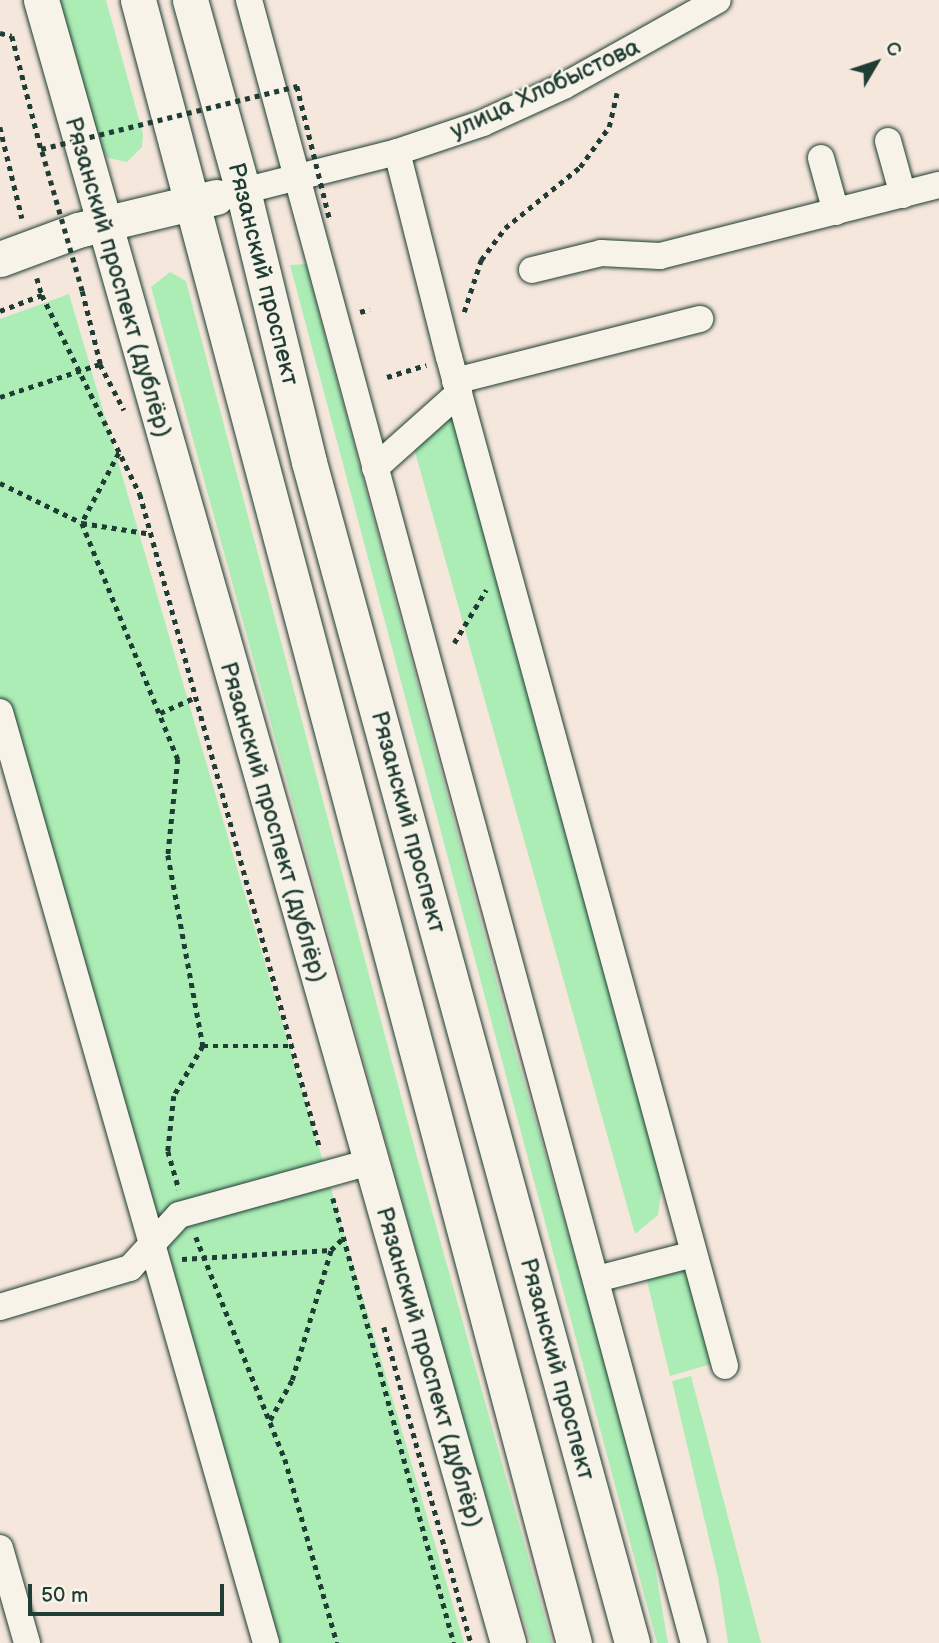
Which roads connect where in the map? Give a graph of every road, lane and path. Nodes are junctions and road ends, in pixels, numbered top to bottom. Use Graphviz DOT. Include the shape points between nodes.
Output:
graph roads {
  1 [pos="41,0"];
  2 [pos="138,0"];
  3 [pos="190,0"];
  4 [pos="249,0"];
  5 [pos="718,0"];
  6 [pos="0,33"];
  7 [pos="617,93"];
  8 [pos="0,131"];
  9 [pos="888,141"];
  10 [pos="41,149"];
  11 [pos="397,152"];
  12 [pos="821,158"];
  13 [pos="297,177"];
  14 [pos="939,186"];
  15 [pos="243,191"];
  16 [pos="903,195"];
  17 [pos="192,202"];
  18 [pos="20,209"];
  19 [pos="836,212"];
  20 [pos="330,220"];
  21 [pos="101,224"];
  22 [pos="0,259"];
  23 [pos="532,270"];
  24 [pos="0,310"];
  25 [pos="701,319"];
  26 [pos="76,370"];
  27 [pos="387,377"];
  28 [pos="454,377"];
  29 [pos="0,397"];
  30 [pos="119,452"];
  31 [pos="375,468"];
  32 [pos="0,483"];
  33 [pos="82,523"];
  34 [pos="152,534"];
  35 [pos="505,559"];
  36 [pos="454,643"];
  37 [pos="196,697"];
  38 [pos="0,712"];
  39 [pos="160,713"];
  40 [pos="203,1046"];
  41 [pos="292,1046"];
  42 [pos="370,1162"];
  43 [pos="327,1174"];
  44 [pos="186,1213"];
  45 [pos="344,1237"];
  46 [pos="331,1250"];
  47 [pos="694,1254"];
  48 [pos="154,1255"];
  49 [pos="203,1256"];
  50 [pos="597,1279"];
  51 [pos="0,1307"];
  52 [pos="725,1366"];
  53 [pos="270,1421"];
  54 [pos="0,1548"];
  55 [pos="500,1642"];
  56 [pos="27,1643"];
  57 [pos="266,1643"];
  58 [pos="337,1643"];
  59 [pos="454,1643"];
  60 [pos="574,1643"];
  61 [pos="632,1643"];
  62 [pos="695,1643"];
  1 -- 21 [label="main road, Рязанский проспект (дублёр)"];
  2 -- 17 [label="main road, Рязанский проспект"];
  3 -- 15 [label="main road, Рязанский проспект"];
  4 -- 13 [label="street"];
  5 -- 11 [label="street, улица Хлобыстова" via="564,86 483,123"];
  6 -- 10 [label="path" via="12,36"];
  7 -- 28 [label="path" via="609,127 580,167 505,228 481,260"];
  8 -- 18 [label="path"];
  9 -- 16 [label="street"];
  10 -- 20 [label="path, bridge" via="297,86"];
  10 -- 26 [label="path, bridge" via="100,364"];
  11 -- 13 [label="street, улица Хлобыстова"];
  11 -- 28 [label="street"];
  12 -- 19 [label="street"];
  13 -- 15 [label="street, улица Хлобыстова"];
  13 -- 31 [label="street"];
  14 -- 16 [label="street"];
  15 -- 17 [label="main road"];
  15 -- 61 [label="main road, Рязанский проспект" via="309,462"];
  16 -- 19 [label="street"];
  17 -- 21 [label="main road"];
  17 -- 60 [label="main road, Рязанский проспект"];
  19 -- 23 [label="street" via="660,256 601,253"];
  21 -- 22 [label="main road"];
  21 -- 42 [label="main road, Рязанский проспект (дублёр)"];
  24 -- 26 [label="path" via="42,295"];
  25 -- 28 [label="street"];
  26 -- 29 [label="path"];
  26 -- 30 [label="path"];
  27 -- 28 [label="path"];
  28 -- 31 [label="street"];
  28 -- 35 [label="street"];
  30 -- 33 [label="path"];
  30 -- 34 [label="path" via="141,494"];
  31 -- 50 [label="street"];
  32 -- 33 [label="path"];
  33 -- 34 [label="path"];
  33 -- 39 [label="path"];
  34 -- 37 [label="path"];
  35 -- 36 [label="path"];
  35 -- 47 [label="street"];
  37 -- 39 [label="path"];
  37 -- 41 [label="path"];
  38 -- 48 [label="street"];
  39 -- 40 [label="path" via="178,759 168,855"];
  40 -- 41 [label="path"];
  40 -- 44 [label="path" via="174,1096 168,1151"];
  41 -- 43 [label="path"];
  42 -- 43 [label="street"];
  42 -- 55 [label="main road, Рязанский проспект (дублёр)"];
  43 -- 44 [label="street"];
  43 -- 45 [label="path"];
  44 -- 48 [label="street"];
  44 -- 49 [label="path"];
  45 -- 46 [label="path"];
  45 -- 59 [label="path"];
  46 -- 49 [label="path"];
  46 -- 53 [label="path" via="292,1380"];
  47 -- 50 [label="street"];
  47 -- 52 [label="street"];
  48 -- 49 [label="path"];
  48 -- 51 [label="street" via="130,1268"];
  48 -- 57 [label="street"];
  49 -- 53 [label="path"];
  50 -- 62 [label="street"];
  53 -- 58 [label="path"];
  54 -- 56 [label="street"];
}
